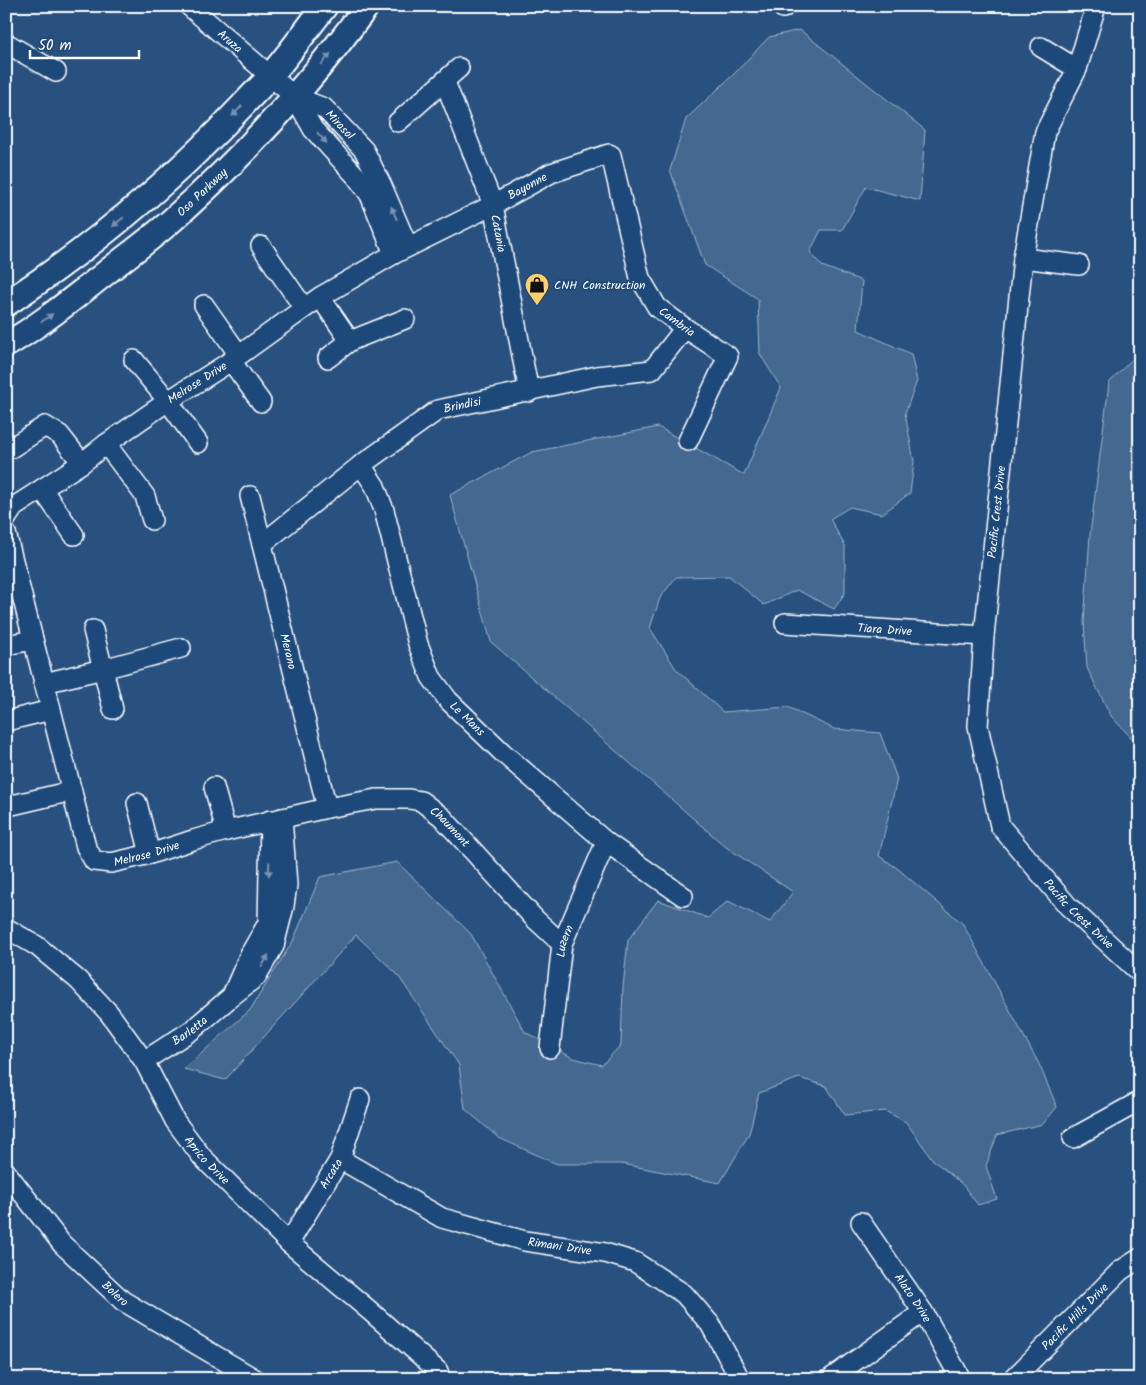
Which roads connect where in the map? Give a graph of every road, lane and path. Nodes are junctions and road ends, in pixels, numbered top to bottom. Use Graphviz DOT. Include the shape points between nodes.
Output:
graph roads {
  1 [pos="190,6"];
  2 [pos="325,6"];
  3 [pos="366,6"];
  4 [pos="1096,6"];
  5 [pos="6,44"];
  6 [pos="1041,47"];
  7 [pos="459,68"];
  8 [pos="1077,69"];
  9 [pos="56,72"];
  10 [pos="270,76"];
  11 [pos="445,82"];
  12 [pos="295,97"];
  13 [pos="398,122"];
  14 [pos="611,155"];
  15 [pos="493,205"];
  16 [pos="261,246"];
  17 [pos="401,250"];
  18 [pos="1023,258"];
  19 [pos="1079,265"];
  20 [pos="320,296"];
  21 [pos="6,304"];
  22 [pos="204,305"];
  23 [pos="304,308"];
  24 [pos="405,319"];
  25 [pos="685,328"];
  26 [pos="350,341"];
  27 [pos="6,345"];
  28 [pos="235,358"];
  29 [pos="328,358"];
  30 [pos="134,360"];
  31 [pos="529,392"];
  32 [pos="168,401"];
  33 [pos="261,402"];
  34 [pos="688,441"];
  35 [pos="198,443"];
  36 [pos="106,444"];
  37 [pos="12,448"];
  38 [pos="82,463"];
  39 [pos="360,465"];
  40 [pos="42,489"];
  41 [pos="250,496"];
  42 [pos="6,519"];
  43 [pos="152,520"];
  44 [pos="6,533"];
  45 [pos="74,535"];
  46 [pos="262,544"];
  47 [pos="785,623"];
  48 [pos="93,630"];
  49 [pos="984,636"];
  50 [pos="33,640"];
  51 [pos="6,645"];
  52 [pos="182,648"];
  53 [pos="103,669"];
  54 [pos="44,683"];
  55 [pos="51,710"];
  56 [pos="113,710"];
  57 [pos="6,721"];
  58 [pos="214,787"];
  59 [pos="72,791"];
  60 [pos="137,803"];
  61 [pos="8,806"];
  62 [pos="327,808"];
  63 [pos="276,819"];
  64 [pos="226,831"];
  65 [pos="606,842"];
  66 [pos="150,854"];
  67 [pos="683,896"];
  68 [pos="6,928"];
  69 [pos="562,944"];
  70 [pos="1140,973"];
  71 [pos="550,1048"];
  72 [pos="144,1061"];
  73 [pos="360,1099"];
  74 [pos="1140,1101"];
  75 [pos="1073,1138"];
  76 [pos="340,1160"];
  77 [pos="6,1172"];
  78 [pos="861,1222"];
  79 [pos="289,1243"];
  80 [pos="1140,1258"];
  81 [pos="922,1312"];
  82 [pos="439,1375"];
  83 [pos="255,1379"];
  84 [pos="740,1379"];
  85 [pos="830,1379"];
  86 [pos="961,1379"];
  87 [pos="1013,1379"];
  1 -- 10 [label="street, Aruza"];
  2 -- 10 [label="main road"];
  12 -- 3 [label="main road, Oso Parkway, one-way"];
  4 -- 8 [label="street, Pacific Crest Drive"];
  5 -- 9 [label="street"];
  6 -- 8 [label="street"];
  7 -- 11 [label="street"];
  8 -- 18 [label="street, Pacific Crest Drive" via="1045,132"];
  10 -- 12 [label="street, Mirasol"];
  10 -- 21 [label="main road, one-way" via="165,182 100,236"];
  11 -- 13 [label="street"];
  11 -- 15 [label="street, Catania"];
  12 -- 17 [label="street, Mirasol" via="314,129 364,171 370,195"];
  27 -- 12 [label="main road, Oso Parkway, one-way" via="64,306 169,223"];
  14 -- 15 [label="street, Bayonne" via="551,173"];
  14 -- 25 [label="street, Cambria" via="640,278 657,307"];
  15 -- 17 [label="street, Bayonne"];
  15 -- 31 [label="street, Catania"];
  16 -- 23 [label="street"];
  17 -- 20 [label="street, Melrose Drive"];
  18 -- 19 [label="street"];
  18 -- 49 [label="street, Pacific Crest Drive"];
  20 -- 23 [label="street, Melrose Drive"];
  20 -- 26 [label="street"];
  22 -- 28 [label="street"];
  23 -- 28 [label="street, Melrose Drive"];
  24 -- 26 [label="street"];
  25 -- 31 [label="street, Brindisi" via="652,370 597,376"];
  25 -- 34 [label="street, Cambria" via="728,356"];
  26 -- 29 [label="street"];
  28 -- 32 [label="street, Melrose Drive"];
  28 -- 33 [label="street"];
  30 -- 32 [label="street"];
  31 -- 39 [label="street, Brindisi" via="438,410"];
  32 -- 35 [label="street"];
  32 -- 36 [label="street, Melrose Drive"];
  36 -- 38 [label="street, Melrose Drive"];
  36 -- 43 [label="street" via="144,496"];
  37 -- 38 [label="street" via="45,426 60,435"];
  38 -- 40 [label="street, Melrose Drive"];
  39 -- 46 [label="street, Brindisi"];
  39 -- 65 [label="street, Le Mans" via="375,486 384,510 418,644 431,677 448,700 503,752"];
  40 -- 42 [label="street, Melrose Drive" via="14,507"];
  40 -- 45 [label="street"];
  41 -- 46 [label="street, Merano"];
  44 -- 50 [label="street, Melrose Drive"];
  46 -- 62 [label="street, Merano"];
  47 -- 49 [label="street, Tiara Drive"];
  48 -- 53 [label="street"];
  49 -- 70 [label="street, Pacific Crest Drive" via="978,726 1000,826 1068,906"];
  50 -- 51 [label="street"];
  50 -- 54 [label="street, Melrose Drive"];
  52 -- 53 [label="street"];
  53 -- 54 [label="street"];
  53 -- 56 [label="street"];
  54 -- 55 [label="street, Melrose Drive"];
  55 -- 57 [label="street"];
  55 -- 59 [label="street, Melrose Drive"];
  58 -- 64 [label="street"];
  59 -- 61 [label="street"];
  59 -- 66 [label="street, Melrose Drive" via="86,847 94,861 111,863"];
  60 -- 66 [label="street"];
  62 -- 63 [label="street, Chaumont"];
  62 -- 69 [label="street, Chaumont" via="376,799 421,801 442,817"];
  63 -- 64 [label="street, Melrose Drive"];
  63 -- 72 [label="street, Barletta" via="274,924 250,954 232,996 192,1030"];
  64 -- 66 [label="street, Melrose Drive"];
  65 -- 67 [label="street, Le Mans"];
  65 -- 69 [label="street, Luzern"];
  68 -- 72 [label="street, Aprico Drive" via="37,946 78,980 109,1013"];
  69 -- 71 [label="street, Luzern"];
  72 -- 79 [label="street, Aprico Drive" via="175,1121 202,1157"];
  73 -- 76 [label="street, Arcata"];
  74 -- 75 [label="street"];
  76 -- 79 [label="street, Arcata"];
  76 -- 84 [label="street, Rimani Drive" via="442,1218 525,1241 605,1253 635,1262 684,1294 710,1324"];
  77 -- 83 [label="street, Bolero" via="62,1244 123,1301"];
  78 -- 81 [label="street, Alato Drive"];
  79 -- 82 [label="street, Aprico Drive"];
  80 -- 87 [label="street, Pacific Hills Drive" via="1120,1271"];
  81 -- 85 [label="street"];
  81 -- 86 [label="street, Alato Drive"];
}
